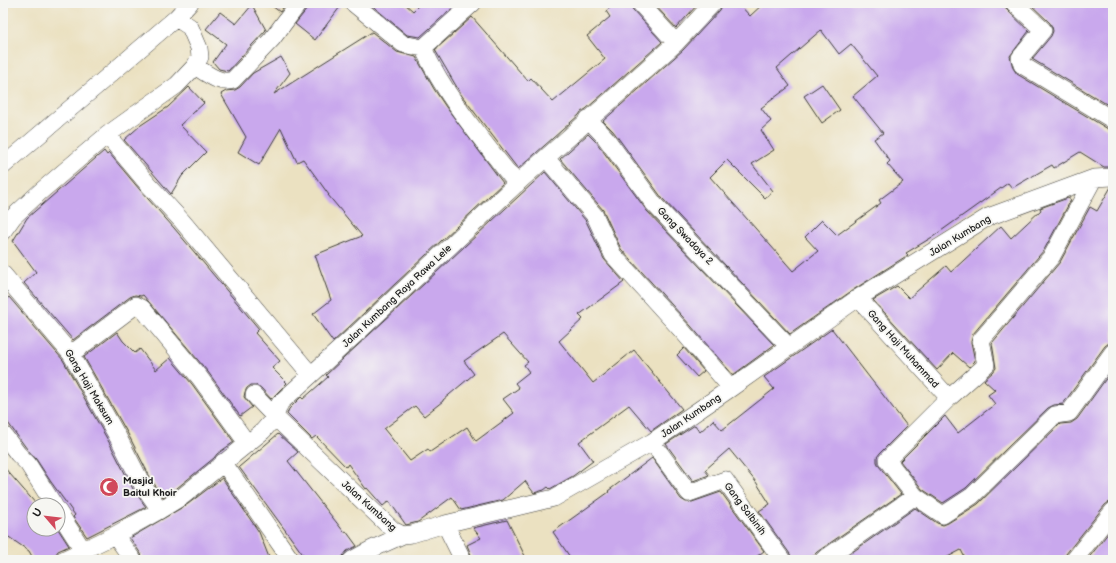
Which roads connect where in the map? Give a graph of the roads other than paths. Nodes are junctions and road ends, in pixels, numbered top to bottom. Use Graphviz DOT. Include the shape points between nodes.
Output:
graph roads {
  1 [pos="190,3"];
  2 [pos="299,3"];
  3 [pos="353,3"];
  4 [pos="473,3"];
  5 [pos="640,3"];
  6 [pos="713,3"];
  7 [pos="1014,3"];
  8 [pos="176,18"];
  9 [pos="676,43"];
  10 [pos="423,48"];
  11 [pos="195,66"];
  12 [pos="588,119"];
  13 [pos="1113,120"];
  14 [pos="107,135"];
  15 [pos="546,158"];
  16 [pos="3,166"];
  17 [pos="1113,177"];
  18 [pos="1094,178"];
  19 [pos="517,184"];
  20 [pos="3,231"];
  21 [pos="3,274"];
  22 [pos="858,298"];
  23 [pos="789,347"];
  24 [pos="1113,352"];
  25 [pos="71,354"];
  26 [pos="311,375"];
  27 [pos="731,388"];
  28 [pos="254,395"];
  29 [pos="949,398"];
  30 [pos="275,417"];
  31 [pos="3,434"];
  32 [pos="652,442"];
  33 [pos="247,443"];
  34 [pos="223,462"];
  35 [pos="915,496"];
  36 [pos="49,497"];
  37 [pos="160,510"];
  38 [pos="1113,511"];
  39 [pos="445,524"];
  40 [pos="115,535"];
  41 [pos="403,535"];
  42 [pos="66,536"];
  43 [pos="73,557"];
  44 [pos="133,560"];
  45 [pos="290,560"];
  46 [pos="352,560"];
  47 [pos="463,560"];
  48 [pos="782,560"];
  49 [pos="823,560"];
  50 [pos="1074,560"];
  1 -- 8 [label="street"];
  2 -- 11 [label="street" via="272,39 233,80 218,80"];
  3 -- 10 [label="street" via="403,44"];
  4 -- 10 [label="street"];
  5 -- 9 [label="street"];
  6 -- 9 [label="street, Jalan Kumbang Raya Rawa Lele"];
  7 -- 13 [label="street" via="1043,30 1020,58 1022,65"];
  8 -- 11 [label="street" via="190,27 199,48 200,57"];
  8 -- 16 [label="street"];
  9 -- 12 [label="street, Jalan Kumbang Raya Rawa Lele"];
  10 -- 19 [label="street" via="454,101"];
  11 -- 14 [label="street" via="177,85"];
  12 -- 15 [label="street, Jalan Kumbang Raya Rawa Lele"];
  12 -- 23 [label="street, Gang Swadaya 2" via="605,137 654,204"];
  14 -- 20 [label="street" via="40,192 13,217"];
  14 -- 26 [label="street"];
  15 -- 19 [label="street, Jalan Kumbang Raya Rawa Lele"];
  15 -- 27 [label="street" via="595,216 613,255"];
  17 -- 18 [label="street, Jalan Kumbang"];
  18 -- 22 [label="street, Jalan Kumbang" via="988,217"];
  18 -- 29 [label="street" via="1052,256 981,340 986,365"];
  19 -- 26 [label="street, Jalan Kumbang Raya Rawa Lele"];
  21 -- 25 [label="street, Gang Haji Maksum"];
  22 -- 23 [label="street, Jalan Kumbang"];
  22 -- 29 [label="street, Gang Haji Muhammad"];
  23 -- 27 [label="street, Jalan Kumbang"];
  24 -- 35 [label="street" via="1069,413 1055,415 972,496 943,515"];
  25 -- 33 [label="street" via="136,305 142,308 200,378"];
  25 -- 37 [label="street, Gang Haji Maksum" via="142,484"];
  26 -- 30 [label="street, Jalan Kumbang Raya Rawa Lele" via="280,403"];
  27 -- 32 [label="street, Jalan Kumbang"];
  28 -- 30 [label="street, Jalan Kumbang"];
  29 -- 35 [label="street" via="887,460"];
  30 -- 33 [label="street, Jalan Kumbang Raya Rawa Lele" via="263,431"];
  30 -- 41 [label="street, Jalan Kumbang" via="393,530"];
  31 -- 36 [label="street" via="28,464"];
  32 -- 39 [label="street, Jalan Kumbang" via="554,498"];
  32 -- 48 [label="street, Gang Salbinih" via="689,493 725,480"];
  33 -- 34 [label="street, Jalan Kumbang Raya Rawa Lele"];
  34 -- 37 [label="street, Jalan Kumbang Raya Rawa Lele" via="183,496"];
  34 -- 45 [label="street"];
  35 -- 49 [label="street"];
  37 -- 40 [label="street, Jalan Kumbang Raya Rawa Lele"];
  38 -- 50 [label="street"];
  39 -- 41 [label="street, Jalan Kumbang"];
  39 -- 47 [label="street"];
  40 -- 43 [label="street, Jalan Kumbang Raya Rawa Lele"];
  40 -- 44 [label="street"];
  41 -- 46 [label="street"];
  42 -- 43 [label="street"];
}
